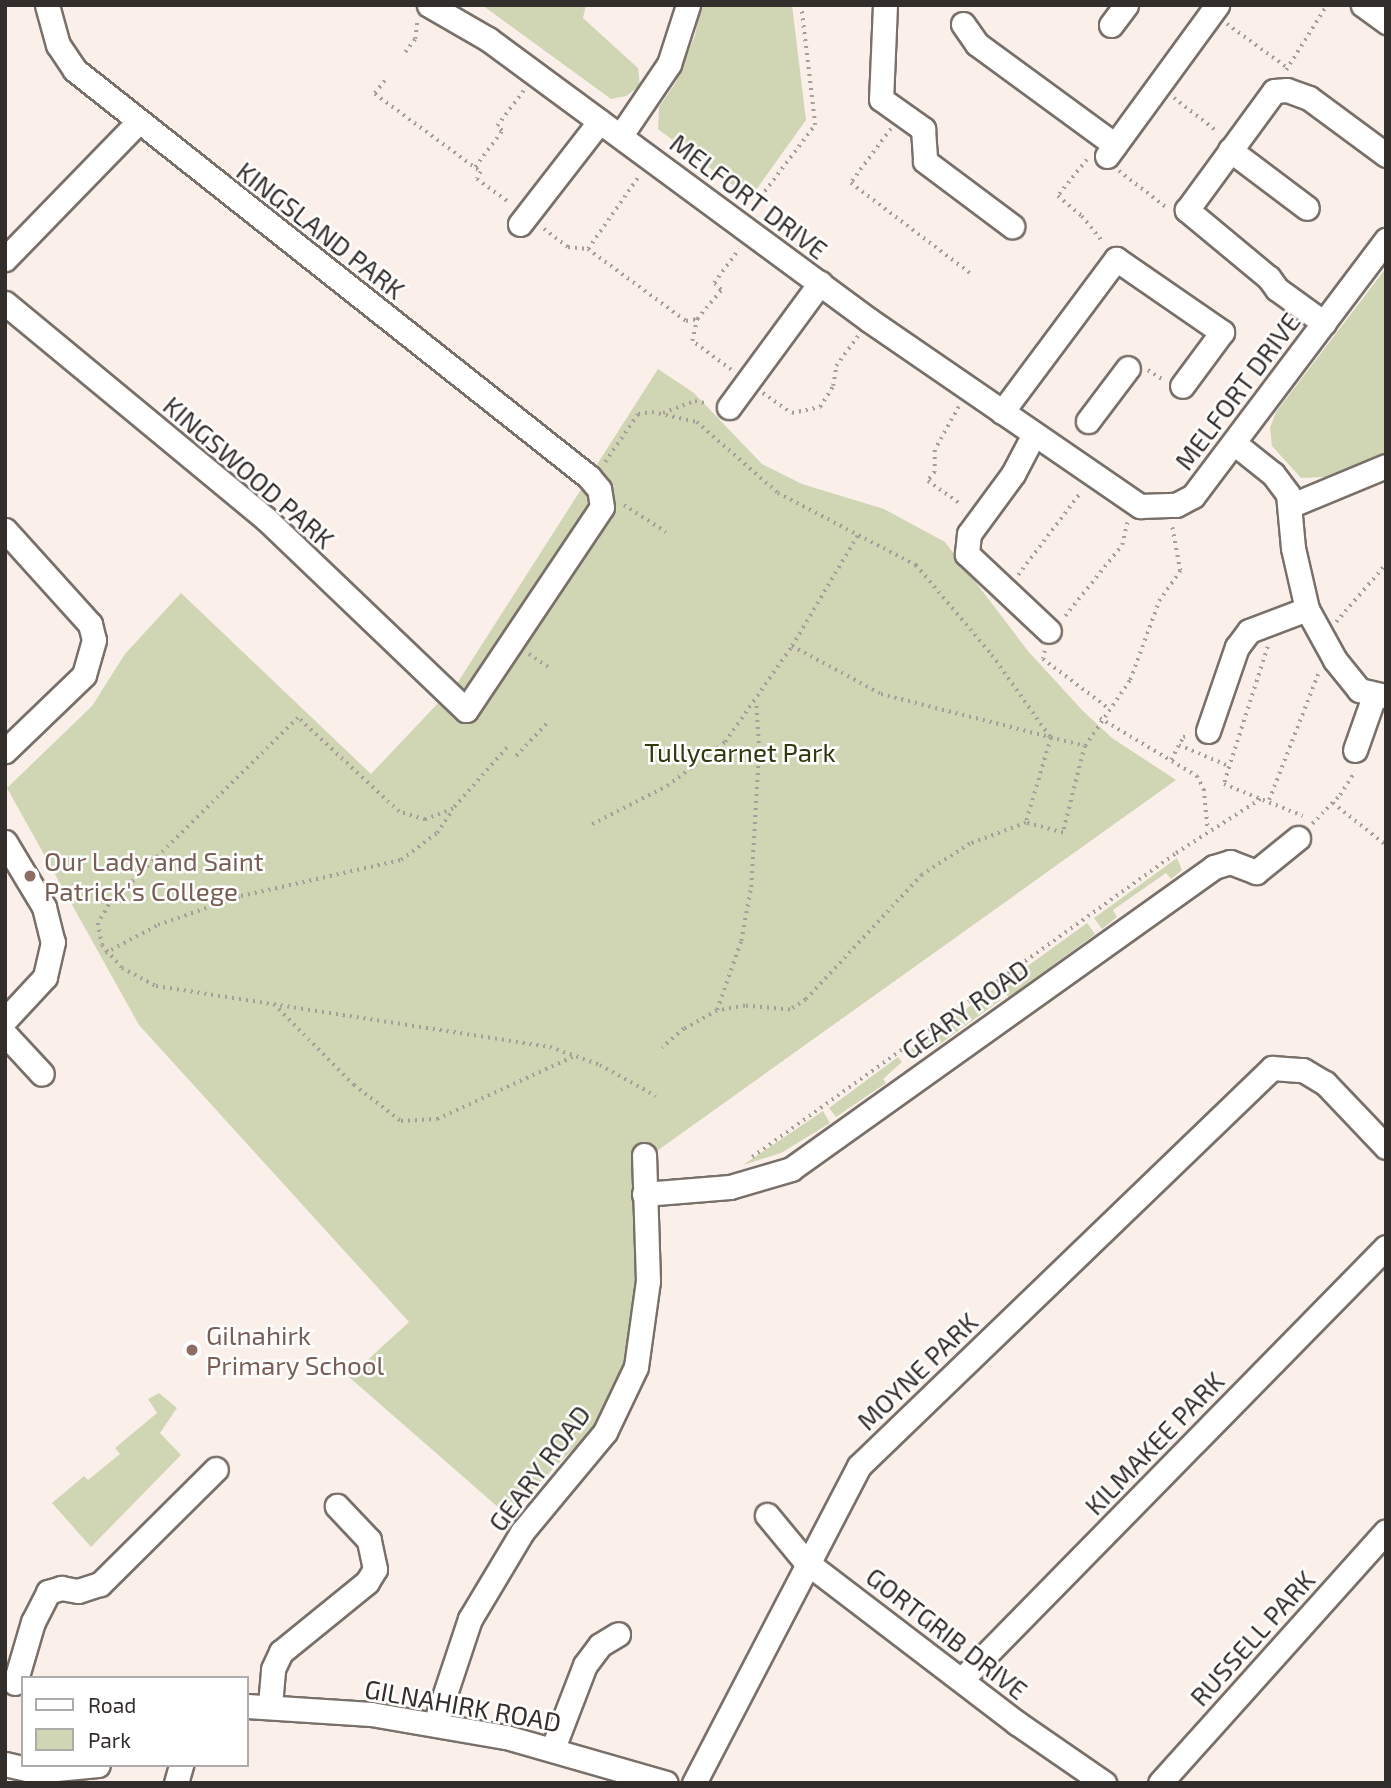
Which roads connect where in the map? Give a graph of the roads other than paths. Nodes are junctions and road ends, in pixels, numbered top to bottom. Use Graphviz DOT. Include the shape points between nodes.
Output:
graph roads {
  1 [pos="47,5"];
  2 [pos="688,5"];
  3 [pos="885,5"];
  4 [pos="1126,5"];
  5 [pos="1363,5"];
  6 [pos="424,9"];
  7 [pos="1215,9"];
  8 [pos="1386,22"];
  9 [pos="963,24"];
  10 [pos="1111,25"];
  11 [pos="600,121"];
  12 [pos="138,122"];
  13 [pos="621,135"];
  14 [pos="1232,147"];
  15 [pos="1386,155"];
  16 [pos="1307,208"];
  17 [pos="520,224"];
  18 [pos="1012,226"];
  19 [pos="1386,240"];
  20 [pos="5,260"];
  21 [pos="820,283"];
  22 [pos="5,303"];
  23 [pos="1324,323"];
  24 [pos="1128,369"];
  25 [pos="1182,386"];
  26 [pos="729,407"];
  27 [pos="1002,412"];
  28 [pos="1088,421"];
  29 [pos="1034,434"];
  30 [pos="1234,443"];
  31 [pos="1386,466"];
  32 [pos="1292,505"];
  33 [pos="5,530"];
  34 [pos="1311,619"];
  35 [pos="1049,631"];
  36 [pos="513,642"];
  37 [pos="1373,694"];
  38 [pos="1208,732"];
  39 [pos="1355,750"];
  40 [pos="5,751"];
  41 [pos="1298,838"];
  42 [pos="5,842"];
  43 [pos="5,1020"];
  44 [pos="5,1034"];
  45 [pos="43,1074"];
  46 [pos="1386,1147"];
  47 [pos="644,1155"];
  48 [pos="644,1194"];
  49 [pos="1386,1247"];
  50 [pos="216,1469"];
  51 [pos="337,1506"];
  52 [pos="767,1515"];
  53 [pos="1386,1531"];
  54 [pos="806,1561"];
  55 [pos="618,1634"];
  56 [pos="963,1678"];
  57 [pos="14,1683"];
  58 [pos="270,1705"];
  59 [pos="248,1706"];
  60 [pos="435,1724"];
  61 [pos="553,1748"];
  62 [pos="5,1763"];
  63 [pos="77,1767"];
  64 [pos="666,1783"];
  65 [pos="694,1783"];
  66 [pos="1104,1783"];
  67 [pos="1160,1783"];
  1 -- 12 [label="street, KINGSLAND PARK" via="58,45 75,70"];
  2 -- 13 [label="street" via="669,64"];
  3 -- 18 [label="street" via="881,99 923,129 925,161"];
  4 -- 10 [label="street"];
  5 -- 8 [label="street"];
  6 -- 11 [label="street, MELFORT DRIVE" via="535,74"];
  7 -- 9 [label="street" via="1111,151 977,44"];
  11 -- 13 [label="street, MELFORT DRIVE"];
  11 -- 17 [label="street"];
  12 -- 20 [label="street"];
  12 -- 36 [label="street, KINGSLAND PARK" via="595,486 598,515"];
  13 -- 21 [label="street, MELFORT DRIVE"];
  14 -- 15 [label="street" via="1274,91 1287,90 1309,98"];
  14 -- 16 [label="street"];
  14 -- 23 [label="street" via="1187,210 1277,289"];
  19 -- 23 [label="street, MELFORT DRIVE"];
  21 -- 26 [label="street"];
  21 -- 27 [label="street, MELFORT DRIVE"];
  22 -- 36 [label="street, KINGSWOOD PARK" via="265,518 466,710"];
  23 -- 30 [label="street, MELFORT DRIVE"];
  24 -- 28 [label="street"];
  25 -- 27 [label="street" via="1222,332 1116,259"];
  27 -- 29 [label="street, MELFORT DRIVE"];
  29 -- 30 [label="street, MELFORT DRIVE" via="1132,502 1167,506 1193,496"];
  29 -- 35 [label="street" via="1013,474 969,534 967,554"];
  30 -- 32 [label="street" via="1273,474"];
  31 -- 32 [label="street"];
  32 -- 34 [label="street" via="1293,548"];
  33 -- 40 [label="street" via="90,624 94,640 84,675"];
  34 -- 37 [label="street" via="1331,655"];
  34 -- 38 [label="street" via="1249,631 1237,647"];
  37 -- 39 [label="street"];
  41 -- 48 [label="street, GEARY ROAD" via="1256,872 1230,862 1213,867 791,1169 730,1187"];
  42 -- 43 [label="street" via="44,907 53,942 45,977"];
  44 -- 45 [label="street"];
  46 -- 54 [label="street, MOYNE PARK" via="1325,1083 1303,1070 1272,1068 859,1466"];
  47 -- 48 [label="street, GEARY ROAD"];
  48 -- 60 [label="street, GEARY ROAD" via="648,1281 636,1367 606,1432 522,1532 470,1619"];
  49 -- 56 [label="street, KILMAKEE PARK"];
  50 -- 57 [label="street" via="100,1584 78,1591 61,1588 48,1592 33,1622"];
  51 -- 58 [label="street" via="369,1540 375,1569 367,1582 281,1652 273,1669"];
  52 -- 54 [label="street, GORTGRIB DRIVE"];
  53 -- 67 [label="street, RUSSELL PARK"];
  54 -- 56 [label="street, GORTGRIB DRIVE"];
  54 -- 65 [label="street, MOYNE PARK"];
  55 -- 61 [label="street" via="600,1645 586,1665"];
  56 -- 66 [label="street, GORTGRIB DRIVE" via="1017,1723"];
  58 -- 59 [label="street, GILNAHIRK ROAD"];
  58 -- 60 [label="street, GILNAHIRK ROAD"];
  60 -- 61 [label="street, GILNAHIRK ROAD"];
  61 -- 64 [label="street, GILNAHIRK ROAD"];
  62 -- 63 [label="street" via="35,1771"];
}
